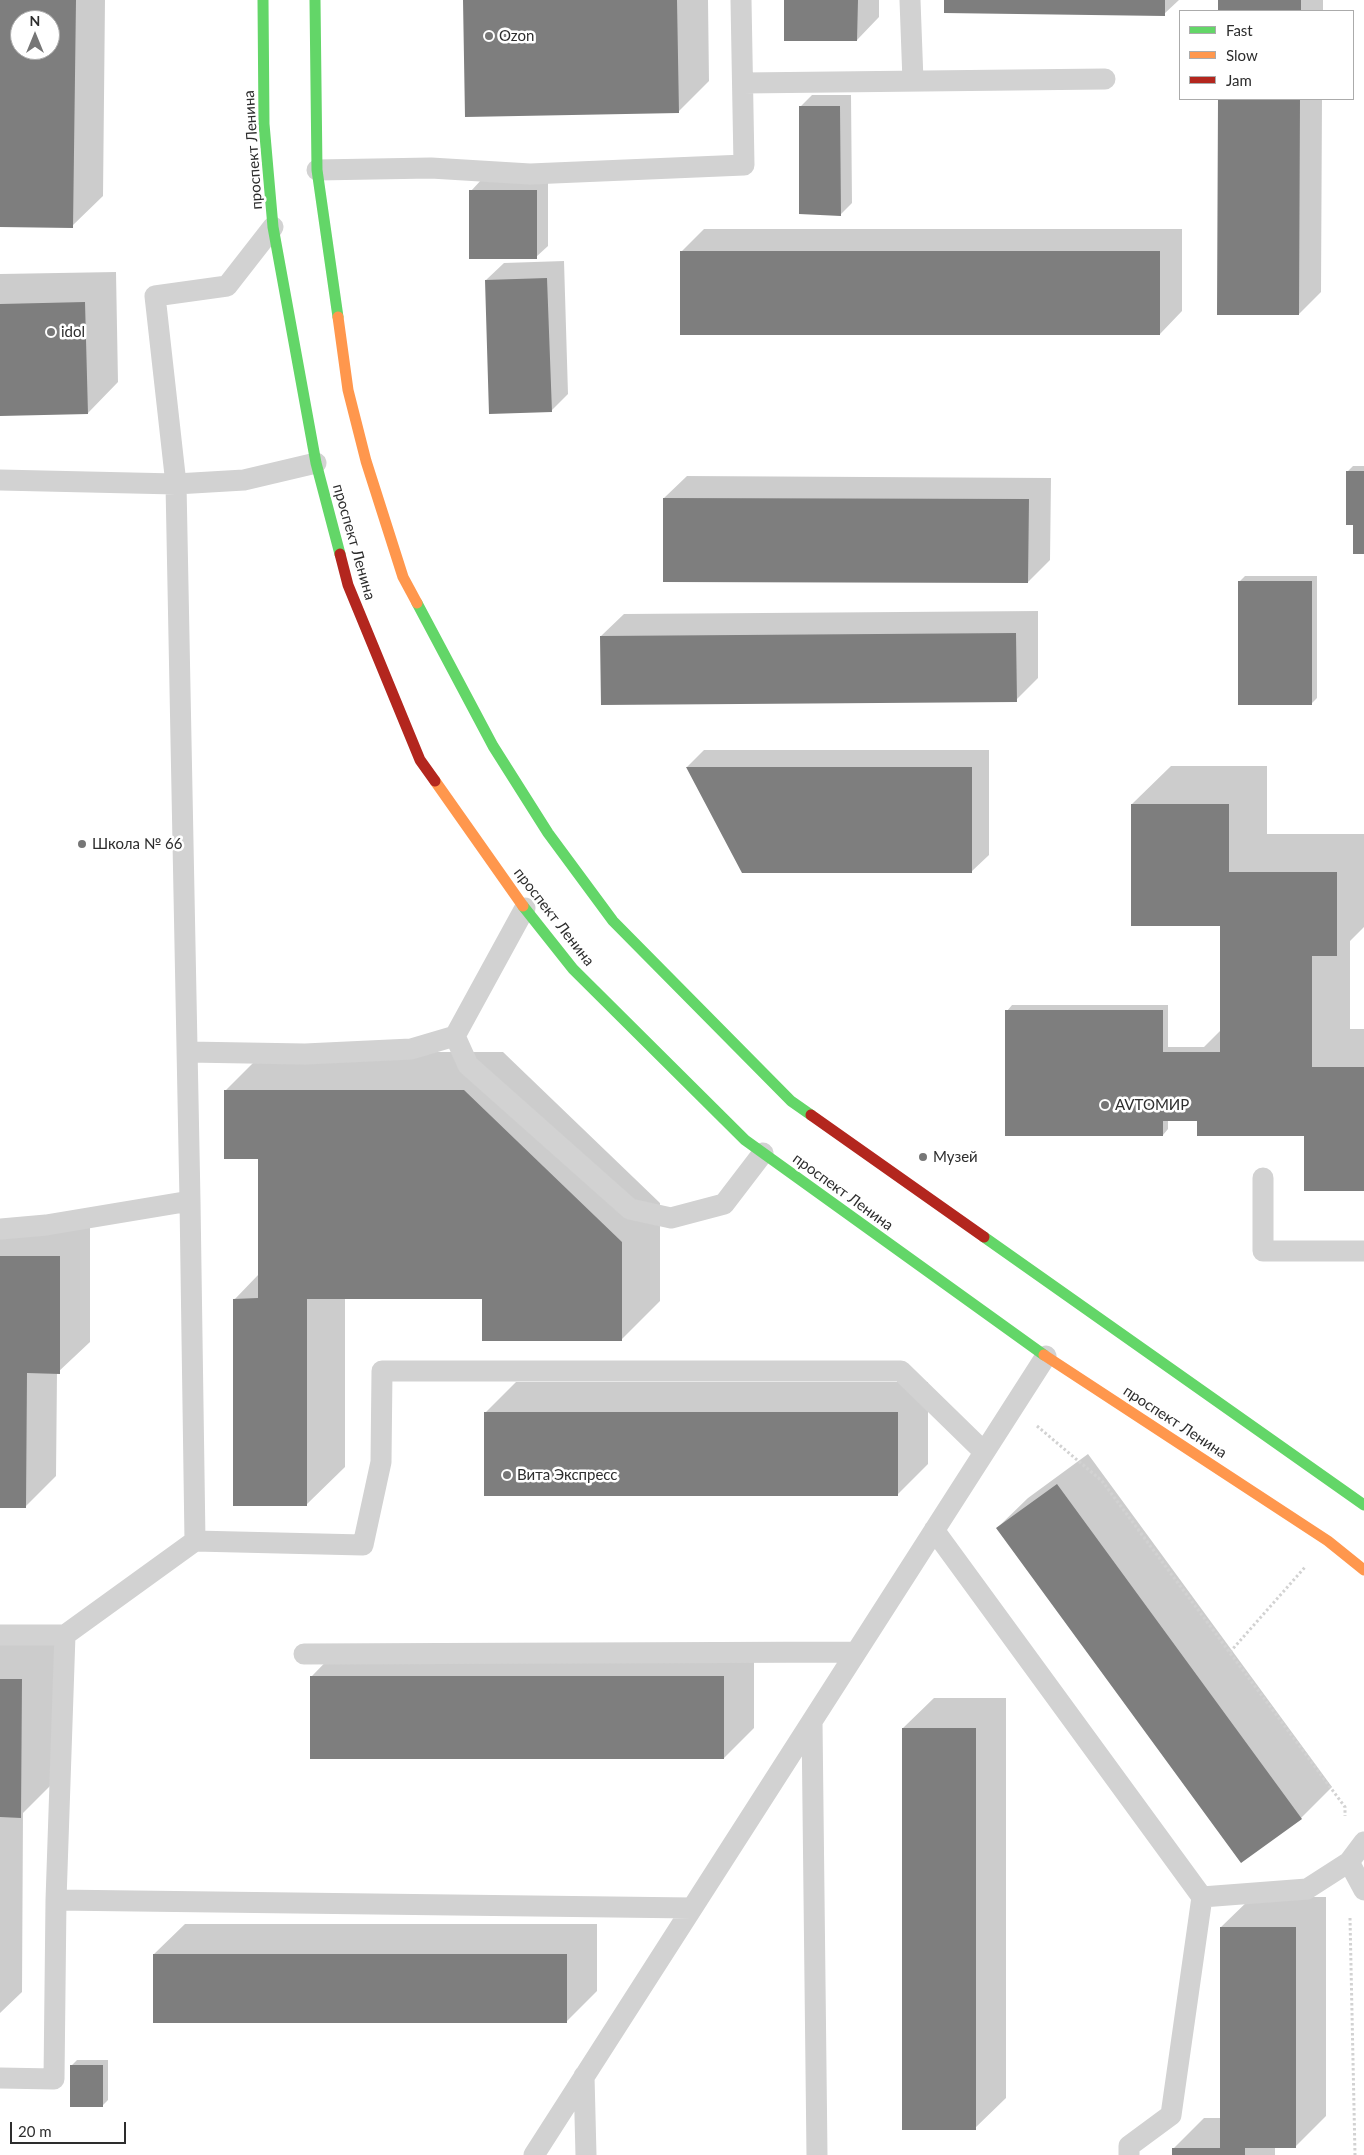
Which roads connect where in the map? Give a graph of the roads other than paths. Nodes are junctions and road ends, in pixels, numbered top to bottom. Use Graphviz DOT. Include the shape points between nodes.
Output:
graph roads {
  1 [pos="262,0"];
  2 [pos="315,0"];
  3 [pos="741,0"];
  4 [pos="910,0"];
  5 [pos="1105,79"];
  6 [pos="913,81"];
  7 [pos="743,83"];
  8 [pos="317,170"];
  9 [pos="273,227"];
  10 [pos="316,463"];
  11 [pos="0,480"];
  12 [pos="176,484"];
  13 [pos="526,908"];
  14 [pos="455,1036"];
  15 [pos="188,1052"];
  16 [pos="763,1153"];
  17 [pos="1263,1178"];
  18 [pos="190,1201"];
  19 [pos="0,1230"];
  20 [pos="1364,1251"];
  21 [pos="1046,1356"];
  22 [pos="984,1452"];
  23 [pos="1364,1505"];
  24 [pos="934,1530"];
  25 [pos="195,1541"];
  26 [pos="1364,1570"];
  27 [pos="0,1635"];
  28 [pos="64,1636"];
  29 [pos="856,1652"];
  30 [pos="304,1654"];
  31 [pos="812,1721"];
  32 [pos="1364,1842"];
  33 [pos="1349,1862"];
  34 [pos="1364,1890"];
  35 [pos="1202,1897"];
  36 [pos="56,1900"];
  37 [pos="692,1908"];
  38 [pos="584,2076"];
  39 [pos="0,2078"];
  40 [pos="534,2155"];
  41 [pos="586,2155"];
  42 [pos="816,2155"];
  43 [pos="1129,2155"];
  1 -- 9 [label="main road, проспект Ленина" via="264,124"];
  2 -- 8 [label="main road"];
  3 -- 7 [label="lane"];
  4 -- 6 [label="lane"];
  5 -- 6 [label="lane"];
  6 -- 7 [label="lane"];
  7 -- 8 [label="lane" via="744,165 530,174 431,168"];
  8 -- 23 [label="main road" via="348,390 366,461 403,577 493,746 548,833 613,920 791,1101"];
  9 -- 10 [label="main road, проспект Ленина"];
  9 -- 12 [label="lane" via="228,286 155,296"];
  10 -- 12 [label="lane" via="244,480"];
  10 -- 13 [label="main road, проспект Ленина" via="348,585 420,760"];
  11 -- 12 [label="lane"];
  12 -- 15 [label="lane"];
  13 -- 14 [label="lane"];
  13 -- 16 [label="main road, проспект Ленина" via="572,969 745,1140"];
  14 -- 15 [label="lane" via="411,1049 305,1054"];
  14 -- 16 [label="lane" via="468,1065 630,1209 671,1218 724,1204"];
  15 -- 18 [label="lane"];
  16 -- 21 [label="main road, проспект Ленина"];
  17 -- 20 [label="lane" via="1263,1251"];
  18 -- 19 [label="lane"];
  18 -- 25 [label="lane"];
  21 -- 22 [label="lane"];
  21 -- 26 [label="main road, проспект Ленина" via="1328,1541"];
  22 -- 24 [label="lane"];
  22 -- 25 [label="lane" via="902,1371 382,1371 381,1462 363,1545"];
  24 -- 29 [label="lane"];
  24 -- 35 [label="lane"];
  25 -- 28 [label="lane"];
  27 -- 28 [label="lane"];
  28 -- 36 [label="lane"];
  29 -- 30 [label="lane"];
  29 -- 31 [label="lane"];
  31 -- 37 [label="lane"];
  31 -- 42 [label="lane"];
  32 -- 33 [label="lane"];
  33 -- 34 [label="lane"];
  33 -- 35 [label="lane" via="1307,1889"];
  35 -- 43 [label="lane" via="1171,2115 1129,2146"];
  36 -- 37 [label="lane"];
  36 -- 39 [label="lane" via="54,2078"];
  37 -- 38 [label="lane"];
  38 -- 40 [label="lane"];
  38 -- 41 [label="lane"];
}
